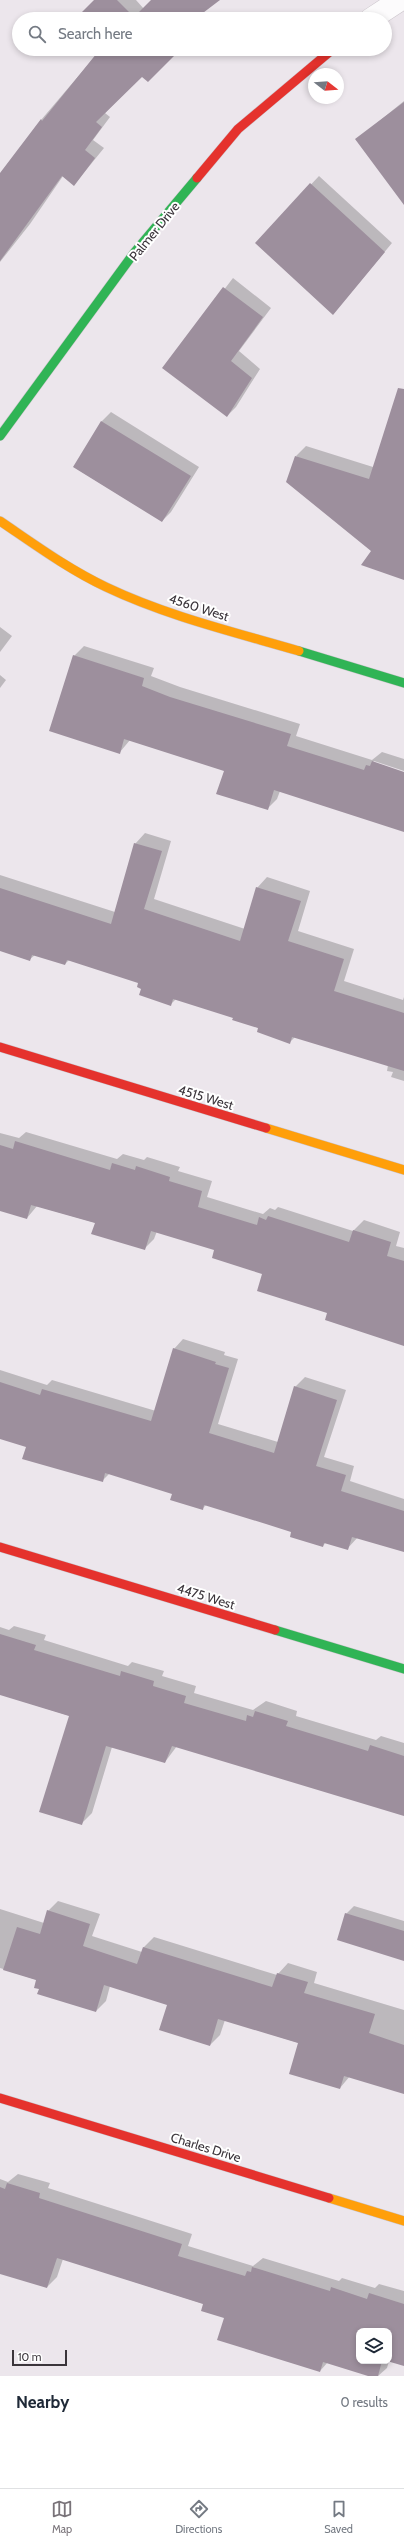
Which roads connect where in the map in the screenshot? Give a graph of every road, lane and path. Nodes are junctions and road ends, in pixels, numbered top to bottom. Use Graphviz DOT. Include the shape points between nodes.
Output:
graph roads {
  1 [pos="400,0"];
  2 [pos="382,12"];
  3 [pos="325,56"];
  4 [pos="0,436"];
  5 [pos="0,522"];
  6 [pos="404,683"];
  7 [pos="0,1047"];
  8 [pos="404,1170"];
  9 [pos="0,1547"];
  10 [pos="404,1669"];
  11 [pos="0,2098"];
  12 [pos="404,2221"];
  1 -- 2 [label="street"];
  3 -- 4 [label="street, Palmer Drive" via="238,129 134,253"];
  5 -- 6 [label="street, 4560 West" via="60,562 106,587 191,619"];
  7 -- 8 [label="street, 4515 West"];
  9 -- 10 [label="street, 4475 West"];
  11 -- 12 [label="street, Charles Drive"];
}
